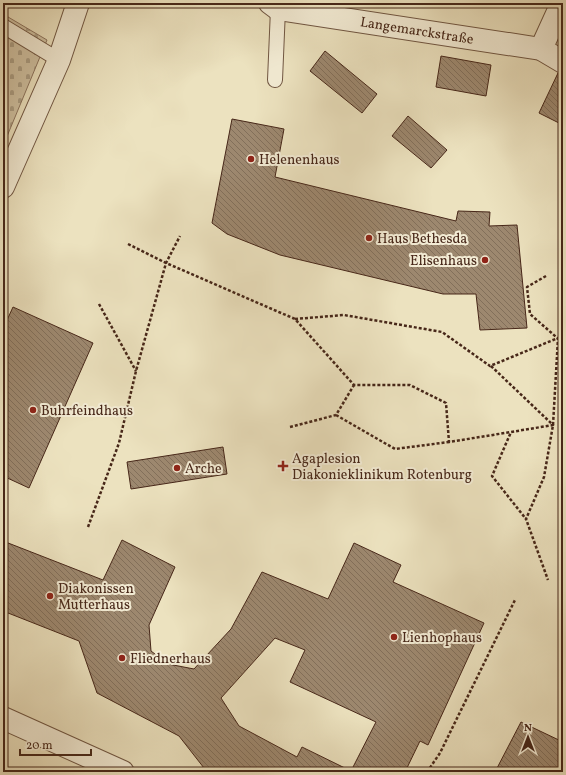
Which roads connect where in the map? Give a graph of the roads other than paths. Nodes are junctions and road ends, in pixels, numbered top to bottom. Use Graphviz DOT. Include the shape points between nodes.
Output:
graph roads {
  1 [pos="78,3"];
  2 [pos="562,3"];
  3 [pos="274,6"];
  4 [pos="3,26"];
  5 [pos="540,50"];
  6 [pos="59,60"];
  7 [pos="563,62"];
  8 [pos="275,80"];
  9 [pos="3,187"];
  10 [pos="3,718"];
  11 [pos="123,772"];
  1 -- 6 [label="street"];
  2 -- 5 [label="street"];
  3 -- 5 [label="street, Langemarckstraße"];
  3 -- 8 [label="lane"];
  4 -- 6 [label="lane"];
  5 -- 7 [label="street, Langemarckstraße"];
  6 -- 9 [label="street"];
  10 -- 11 [label="street"];
}
